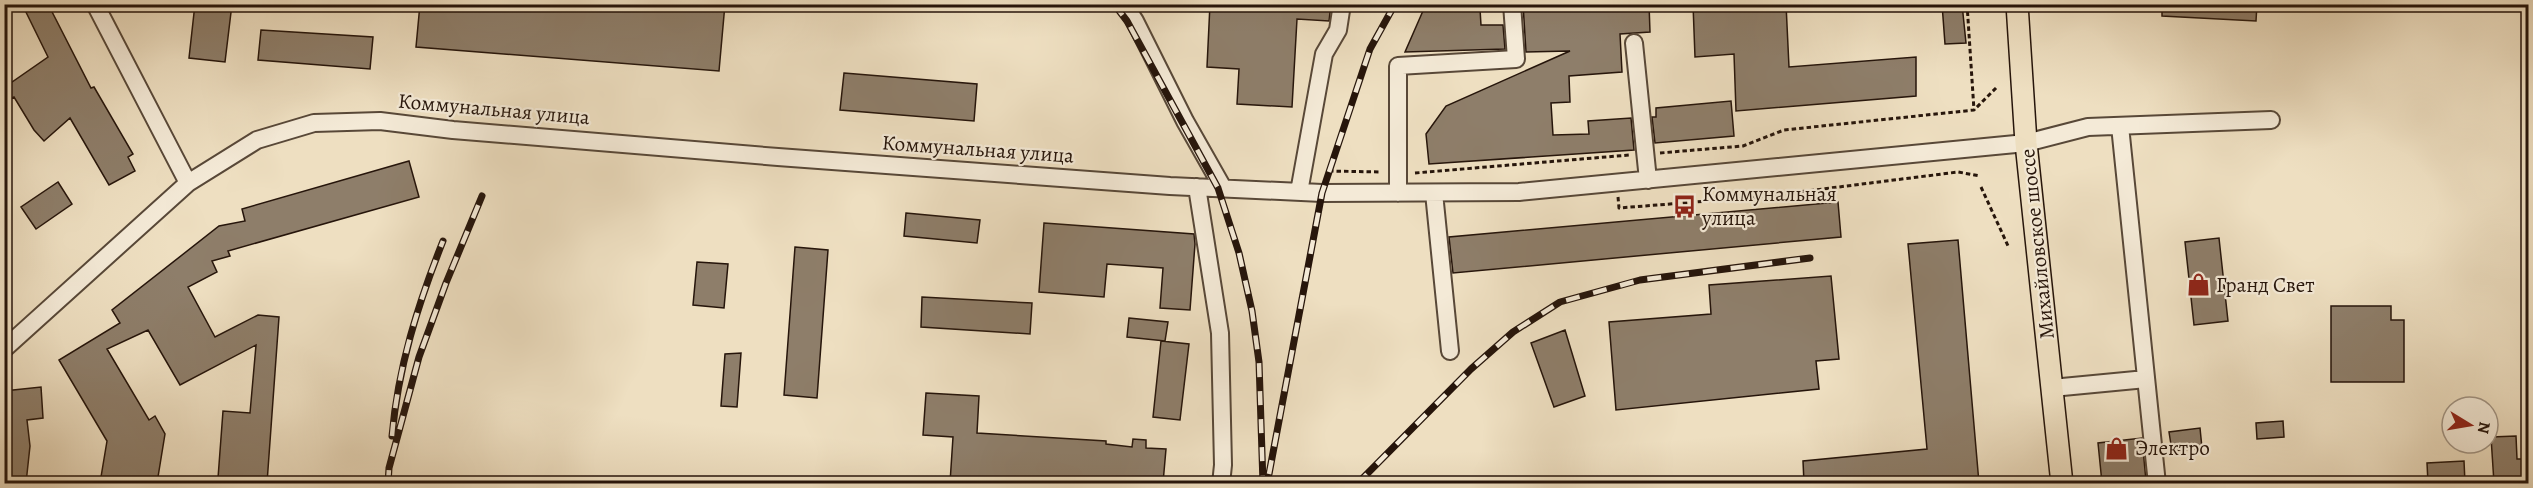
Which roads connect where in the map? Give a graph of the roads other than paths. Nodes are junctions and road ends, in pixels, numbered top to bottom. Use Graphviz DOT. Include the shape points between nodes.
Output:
graph roads {
  1 [pos="95,4"];
  2 [pos="1124,4"];
  3 [pos="1342,4"];
  4 [pos="1512,4"];
  5 [pos="2017,4"];
  6 [pos="1634,43"];
  7 [pos="2271,120"];
  8 [pos="2120,126"];
  9 [pos="2026,143"];
  10 [pos="1648,180"];
  11 [pos="188,183"];
  12 [pos="1197,187"];
  13 [pos="1223,188"];
  14 [pos="1299,192"];
  15 [pos="1398,193"];
  16 [pos="1434,193"];
  17 [pos="4,349"];
  18 [pos="1450,351"];
  19 [pos="2146,379"];
  20 [pos="2052,388"];
  21 [pos="1221,483"];
  22 [pos="2062,483"];
  23 [pos="2157,483"];
  1 -- 11 [label="street"];
  2 -- 13 [label="street"];
  3 -- 14 [label="street" via="1338,30 1324,54"];
  4 -- 15 [label="street" via="1516,59 1398,66"];
  5 -- 9 [label="main road, Михайловское шоссе"];
  6 -- 10 [label="street"];
  7 -- 8 [label="street, Коммунальная улица"];
  8 -- 9 [label="street, Коммунальная улица" via="2088,127"];
  8 -- 19 [label="street"];
  9 -- 10 [label="street, Коммунальная улица"];
  9 -- 20 [label="main road, Михайловское шоссе"];
  10 -- 16 [label="street, Коммунальная улица" via="1519,192"];
  11 -- 12 [label="street, Коммунальная улица" via="257,140 314,123 380,121 766,156"];
  11 -- 17 [label="street, Коммунальная улица"];
  12 -- 13 [label="street, Коммунальная улица"];
  12 -- 21 [label="street" via="1220,333"];
  13 -- 14 [label="street, Коммунальная улица"];
  14 -- 15 [label="street, Коммунальная улица"];
  15 -- 16 [label="street, Коммунальная улица"];
  16 -- 18 [label="street"];
  19 -- 20 [label="street"];
  19 -- 23 [label="street"];
  20 -- 22 [label="main road, Михайловское шоссе"];
}
